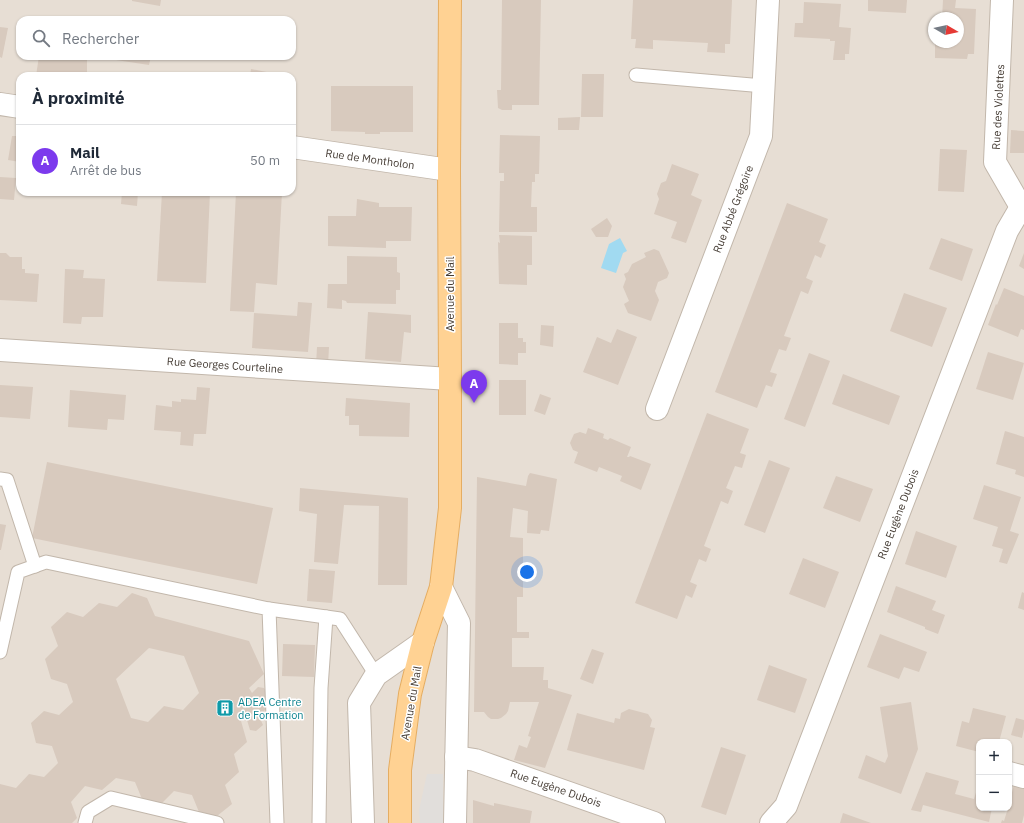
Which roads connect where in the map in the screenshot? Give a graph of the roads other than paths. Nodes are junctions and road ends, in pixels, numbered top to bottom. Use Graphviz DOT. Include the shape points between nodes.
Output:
graph roads {
  1 [pos="450,0"];
  2 [pos="768,0"];
  3 [pos="1002,0"];
  4 [pos="636,75"];
  5 [pos="764,86"];
  6 [pos="0,104"];
  7 [pos="16,106"];
  8 [pos="296,148"];
  9 [pos="448,170"];
  10 [pos="1023,206"];
  11 [pos="0,350"];
  12 [pos="450,379"];
  13 [pos="657,409"];
  14 [pos="0,479"];
  15 [pos="35,566"];
  16 [pos="441,587"];
  17 [pos="269,609"];
  18 [pos="326,617"];
  19 [pos="423,642"];
  20 [pos="0,652"];
  21 [pos="376,675"];
  22 [pos="456,757"];
  23 [pos="1012,774"];
  24 [pos="1024,777"];
  25 [pos="85,823"];
  26 [pos="218,823"];
  27 [pos="277,823"];
  28 [pos="319,823"];
  29 [pos="363,823"];
  30 [pos="400,823"];
  31 [pos="455,823"];
  32 [pos="654,823"];
  33 [pos="771,823"];
  1 -- 9 [label="main road, Avenue du Mail"];
  2 -- 5 [label="street, Rue Abbé Grégoire"];
  3 -- 10 [label="street, Rue des Violettes" via="995,162"];
  4 -- 5 [label="lane"];
  5 -- 13 [label="street, Rue Abbé Grégoire" via="761,136"];
  6 -- 7 [label="street"];
  8 -- 9 [label="street, Rue de Montholon"];
  9 -- 12 [label="main road, Avenue du Mail"];
  10 -- 33 [label="street, Rue Eugène Dubois" via="1006,231 786,806"];
  11 -- 12 [label="street, Rue Georges Courteline"];
  12 -- 16 [label="main road, Avenue du Mail" via="450,508"];
  14 -- 15 [label="lane" via="7,480"];
  15 -- 17 [label="lane" via="46,562"];
  15 -- 20 [label="lane" via="18,572"];
  16 -- 19 [label="main road, Avenue du Mail"];
  16 -- 22 [label="street" via="459,623"];
  17 -- 18 [label="lane"];
  17 -- 27 [label="lane"];
  18 -- 21 [label="lane" via="340,619"];
  18 -- 28 [label="lane" via="321,688"];
  19 -- 21 [label="street"];
  19 -- 30 [label="main road, Avenue du Mail" via="410,694 400,770"];
  21 -- 29 [label="street" via="358,703"];
  22 -- 31 [label="street"];
  22 -- 32 [label="street, Rue Eugène Dubois" via="475,760"];
  23 -- 24 [label="street"];
  25 -- 26 [label="lane" via="88,812 111,798"];
}
